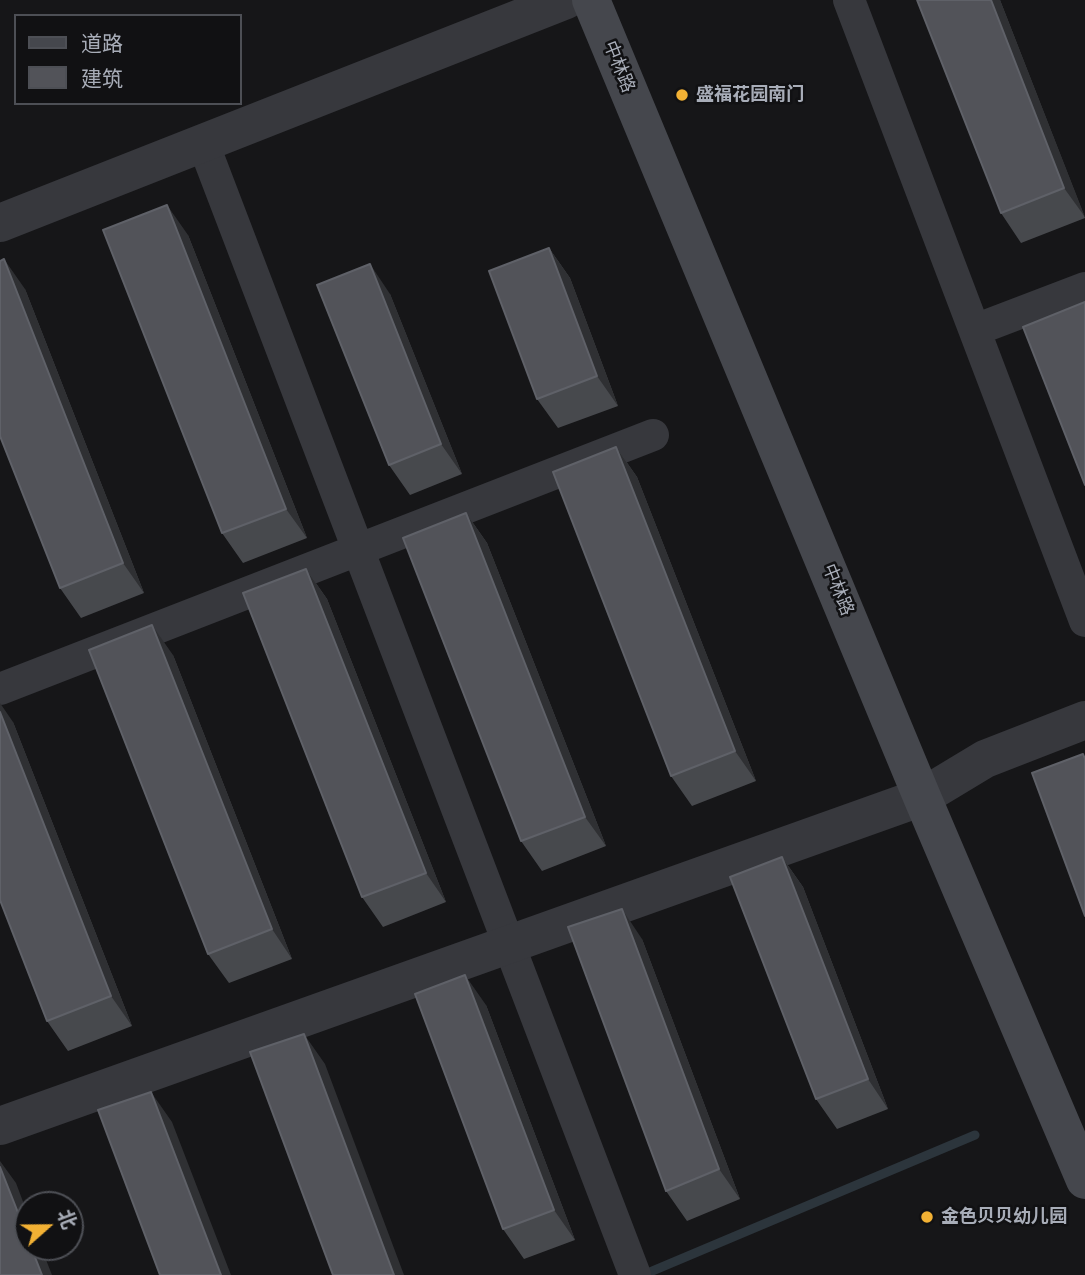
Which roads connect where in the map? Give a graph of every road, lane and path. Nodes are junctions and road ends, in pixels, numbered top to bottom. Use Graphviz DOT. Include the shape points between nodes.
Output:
graph roads {
  1 [pos="566,0"];
  2 [pos="591,0"];
  3 [pos="849,0"];
  4 [pos="204,143"];
  5 [pos="0,223"];
  6 [pos="1085,289"];
  7 [pos="975,330"];
  8 [pos="653,435"];
  9 [pos="358,549"];
  10 [pos="1085,621"];
  11 [pos="0,689"];
  12 [pos="1085,720"];
  13 [pos="922,797"];
  14 [pos="509,944"];
  15 [pos="0,1126"];
  16 [pos="1085,1180"];
  17 [pos="633,1270"];
  1 -- 4 [label="street"];
  2 -- 13 [label="main road, 中林路"];
  3 -- 7 [label="street"];
  4 -- 5 [label="street"];
  4 -- 9 [label="street"];
  6 -- 7 [label="street"];
  7 -- 10 [label="street"];
  8 -- 9 [label="street"];
  9 -- 11 [label="street"];
  9 -- 14 [label="street"];
  12 -- 13 [label="street" via="985,759"];
  13 -- 14 [label="street"];
  13 -- 16 [label="main road, 中林路"];
  14 -- 15 [label="street"];
  14 -- 17 [label="street"];
}
